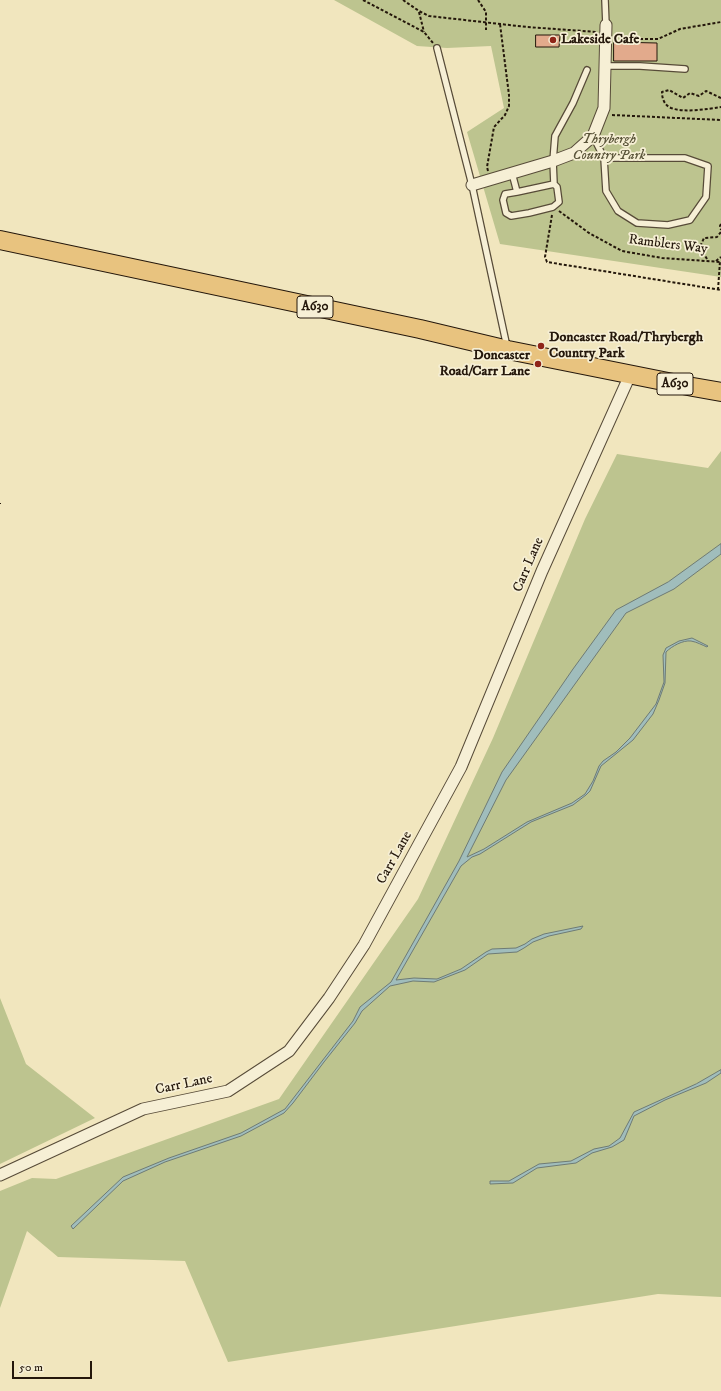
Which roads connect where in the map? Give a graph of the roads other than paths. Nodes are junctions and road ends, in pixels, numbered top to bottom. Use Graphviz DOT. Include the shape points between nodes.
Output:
graph roads {
  1 [pos="606,0"];
  2 [pos="606,29"];
  3 [pos="437,48"];
  4 [pos="605,66"];
  5 [pos="685,69"];
  6 [pos="587,70"];
  7 [pos="593,136"];
  8 [pos="604,158"];
  9 [pos="553,161"];
  10 [pos="512,173"];
  11 [pos="554,184"];
  12 [pos="472,185"];
  13 [pos="517,192"];
  14 [pos="0,240"];
  15 [pos="508,350"];
  16 [pos="630,375"];
  17 [pos="721,392"];
  18 [pos="0,1175"];
  1 -- 2 [label="lane"];
  2 -- 4 [label="street"];
  3 -- 12 [label="lane"];
  4 -- 5 [label="lane"];
  4 -- 7 [label="street" via="604,108"];
  6 -- 9 [label="lane" via="555,136"];
  7 -- 8 [label="lane"];
  7 -- 9 [label="street" via="574,153"];
  8 -- 8 [label="lane" via="606,191 618,211 637,223 668,225 690,220 706,196 708,166 685,158"];
  9 -- 10 [label="street"];
  9 -- 11 [label="lane"];
  10 -- 12 [label="street"];
  10 -- 13 [label="lane"];
  11 -- 13 [label="lane"];
  11 -- 13 [label="lane" via="557,187 559,202 553,207 512,216 506,213 502,200 505,194"];
  12 -- 15 [label="lane"];
  14 -- 15 [label="main road, A630"];
  15 -- 16 [label="main road, A630"];
  16 -- 17 [label="main road, A630"];
  16 -- 18 [label="street, Carr Lane" via="542,571 461,768 364,945 329,998 289,1051 228,1091 143,1110"];
}
